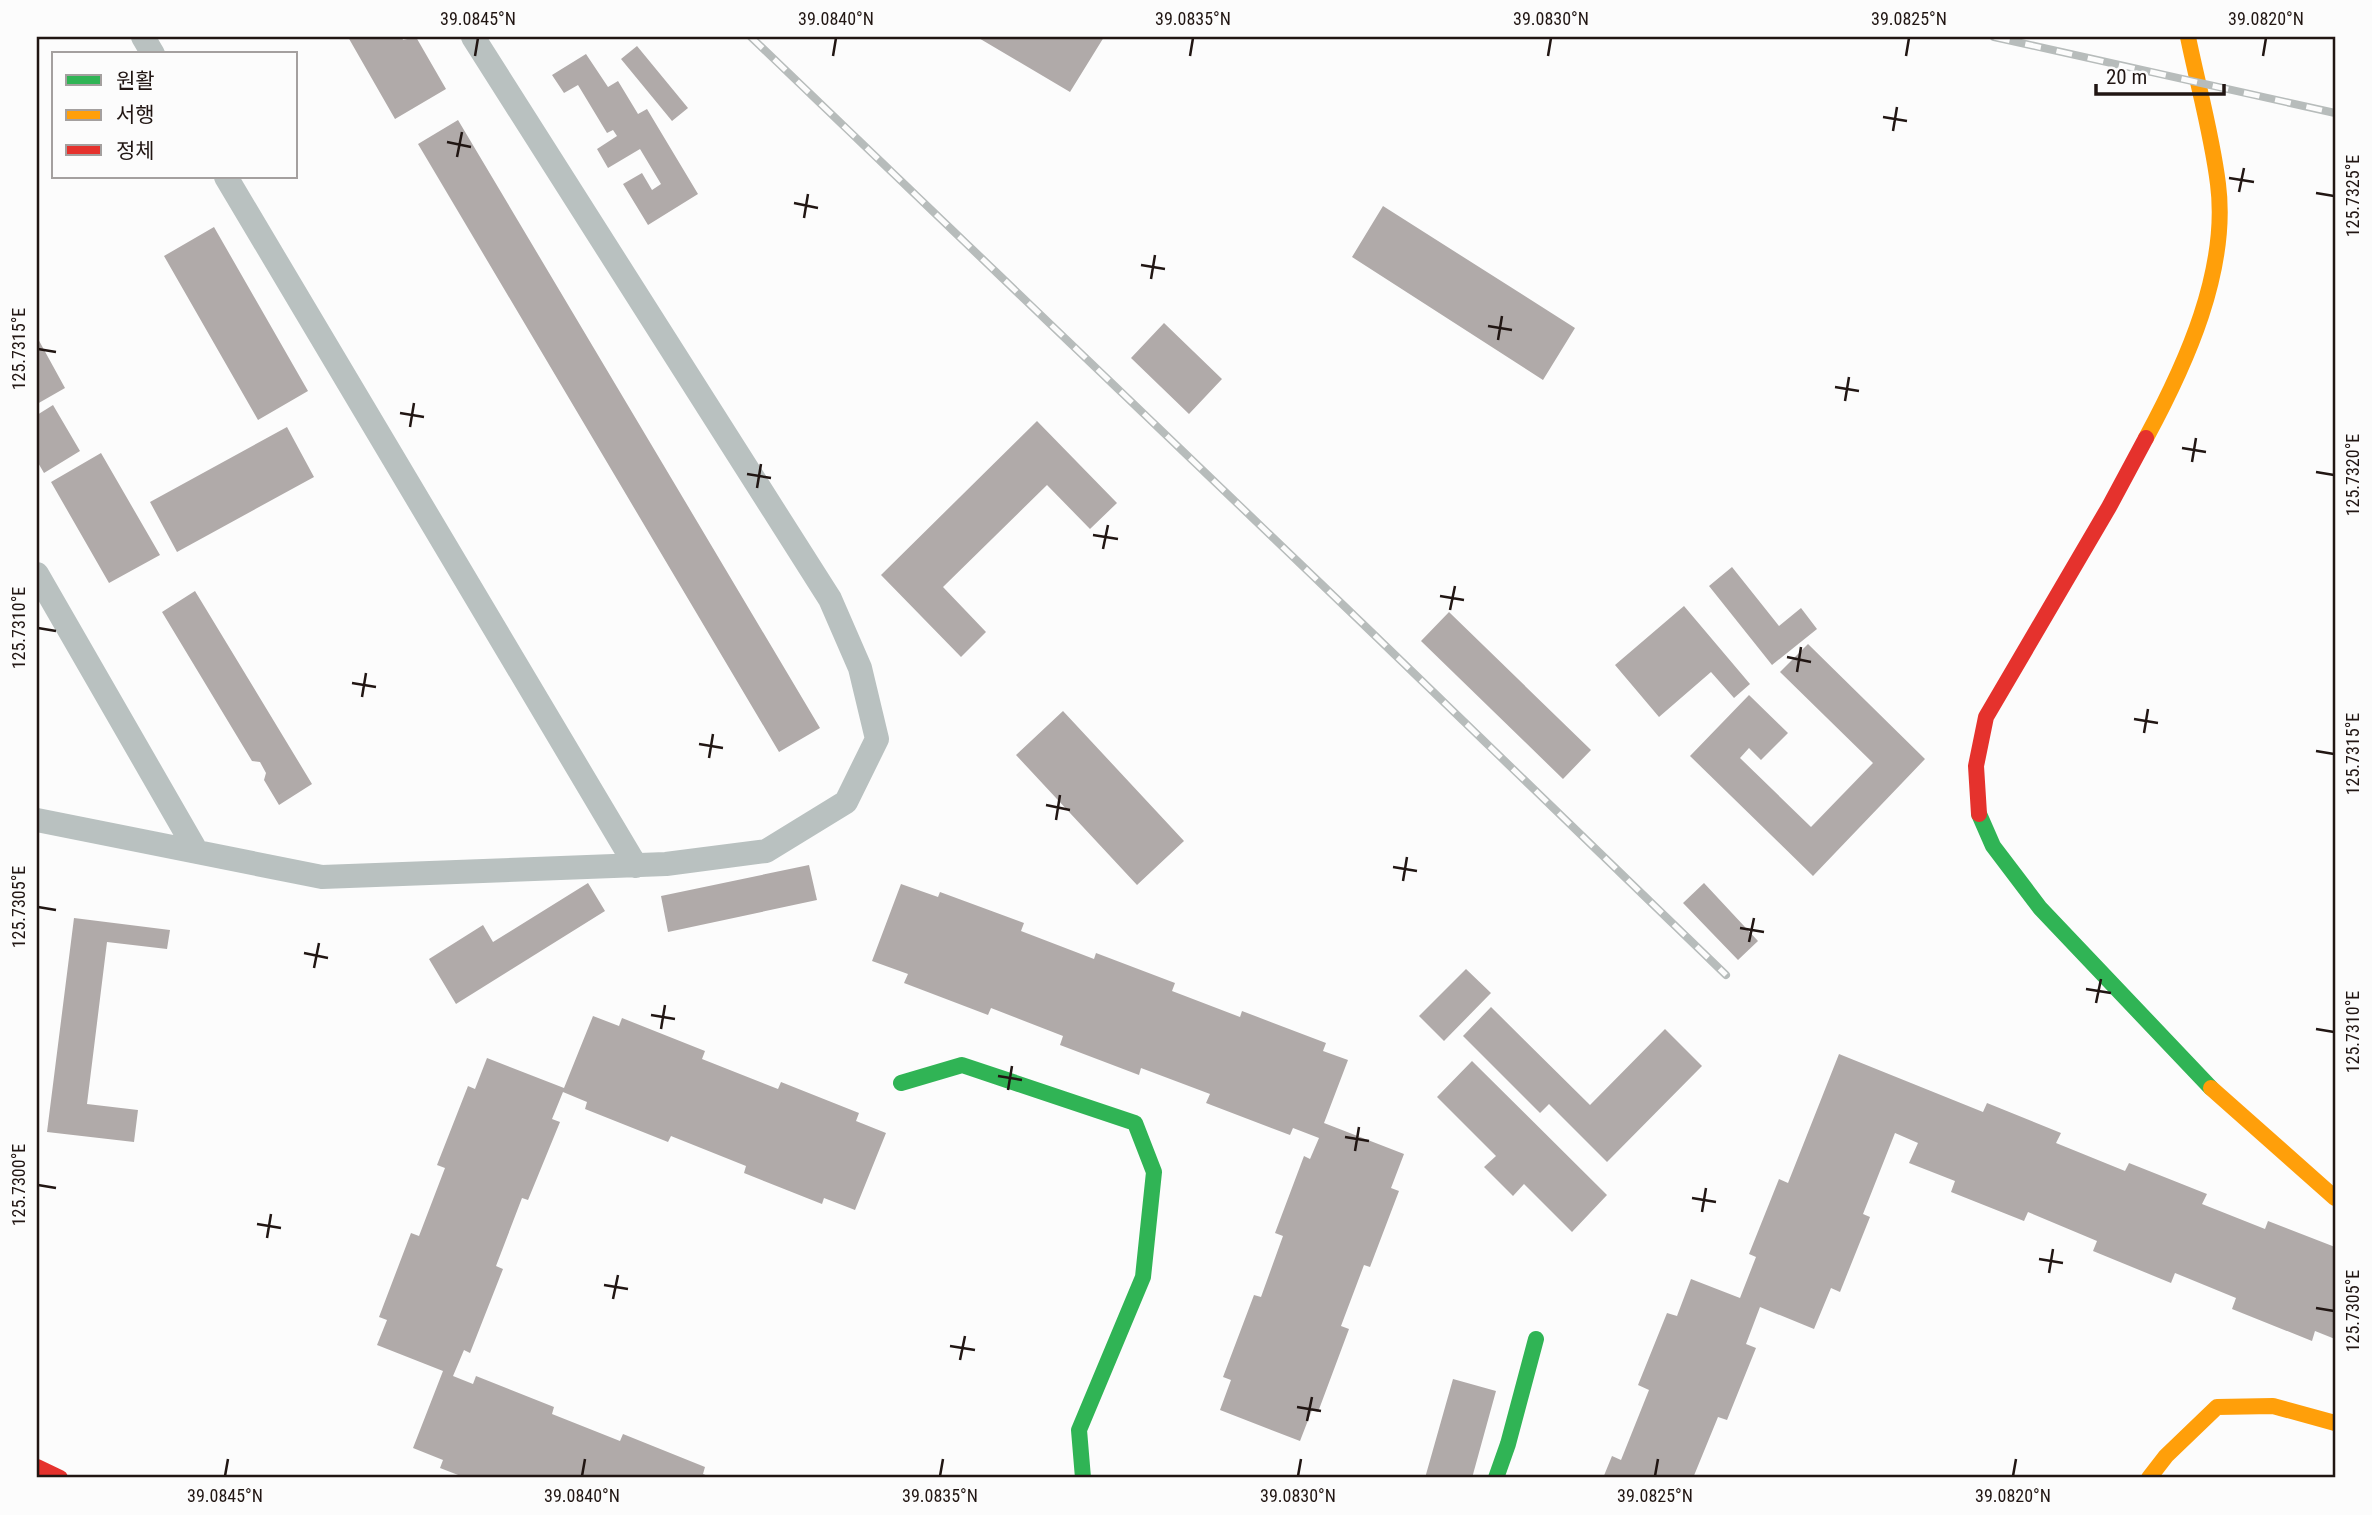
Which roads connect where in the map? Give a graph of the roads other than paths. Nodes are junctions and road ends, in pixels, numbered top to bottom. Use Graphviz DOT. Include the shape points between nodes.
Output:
graph roads {
  1 [pos="473,37"];
  2 [pos="2188,37"];
  3 [pos="227,178"];
  4 [pos="37,574"];
  5 [pos="37,820"];
  6 [pos="197,852"];
  7 [pos="636,866"];
  8 [pos="901,1083"];
  9 [pos="2335,1198"];
  10 [pos="1536,1339"];
  11 [pos="2335,1423"];
  12 [pos="37,1467"];
  13 [pos="60,1478"];
  14 [pos="1083,1478"];
  15 [pos="1496,1478"];
  16 [pos="2149,1478"];
  1 -- 7 [label="lane" via="830,599 860,668 877,739 846,802 766,851"];
  2 -- 9 [label="street" via="2218,185 2219,234 2209,292 2169,395 1986,718 1976,766 1978,812 1993,846 2040,908 2222,1100"];
  3 -- 7 [label="lane"];
  4 -- 6 [label="lane"];
  5 -- 6 [label="lane"];
  6 -- 7 [label="lane" via="322,877"];
  8 -- 14 [label="street" via="962,1065 1135,1123 1154,1172 1143,1277 1079,1430"];
  10 -- 15 [label="street"];
  11 -- 16 [label="street" via="2273,1406 2217,1407"];
  12 -- 13 [label="street"];
}
